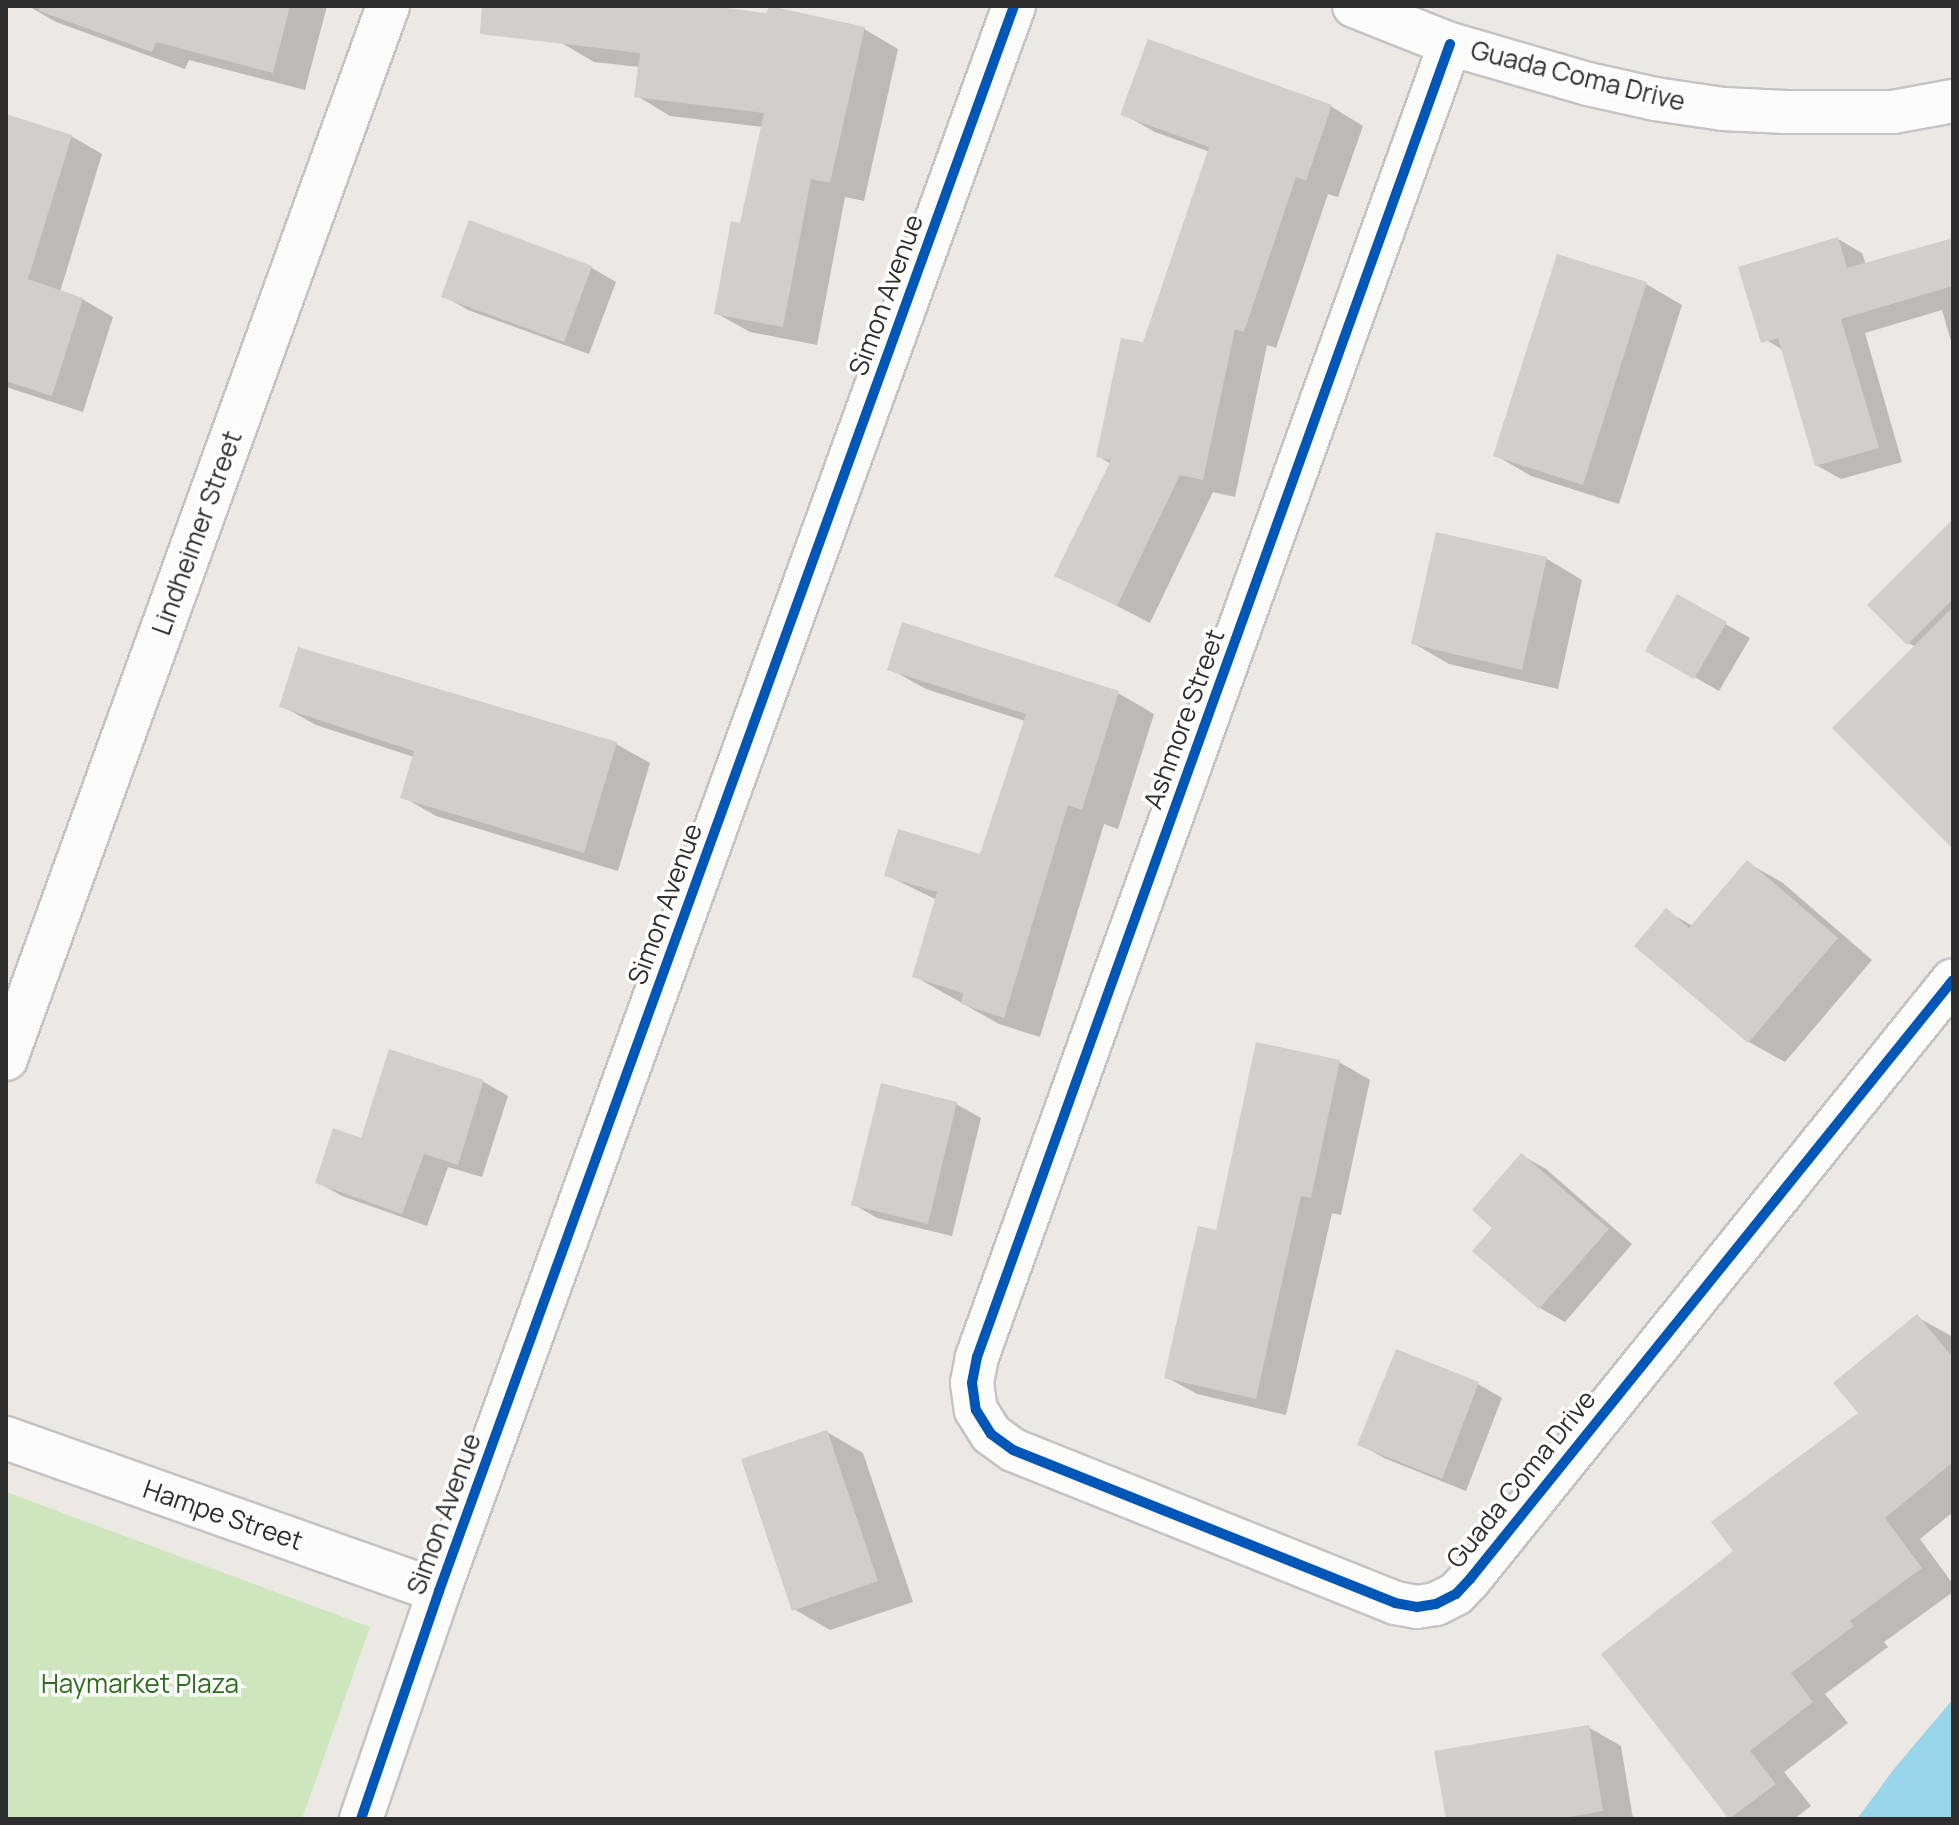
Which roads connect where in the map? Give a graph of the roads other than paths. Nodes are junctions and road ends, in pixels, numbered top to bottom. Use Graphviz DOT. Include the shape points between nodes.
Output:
graph roads {
  1 [pos="388,6"];
  2 [pos="1014,6"];
  3 [pos="1354,6"];
  4 [pos="1450,44"];
  5 [pos="1953,101"];
  6 [pos="1953,980"];
  7 [pos="6,1059"];
  8 [pos="976,1410"];
  9 [pos="6,1438"];
  10 [pos="439,1591"];
  11 [pos="361,1819"];
  1 -- 7 [label="street, Lindheimer Street"];
  2 -- 10 [label="street, Simon Avenue"];
  3 -- 4 [label="street, Guada Coma Drive"];
  4 -- 5 [label="street, Guada Coma Drive" via="1588,84 1723,109 1893,112"];
  4 -- 8 [label="street, Ashmore Street" via="977,1357 972,1383"];
  6 -- 8 [label="street, Guada Coma Drive" via="1470,1579 1436,1604 1395,1603 1013,1450 991,1434"];
  9 -- 10 [label="street, Hampe Street"];
  10 -- 11 [label="street, Simon Avenue"];
}
